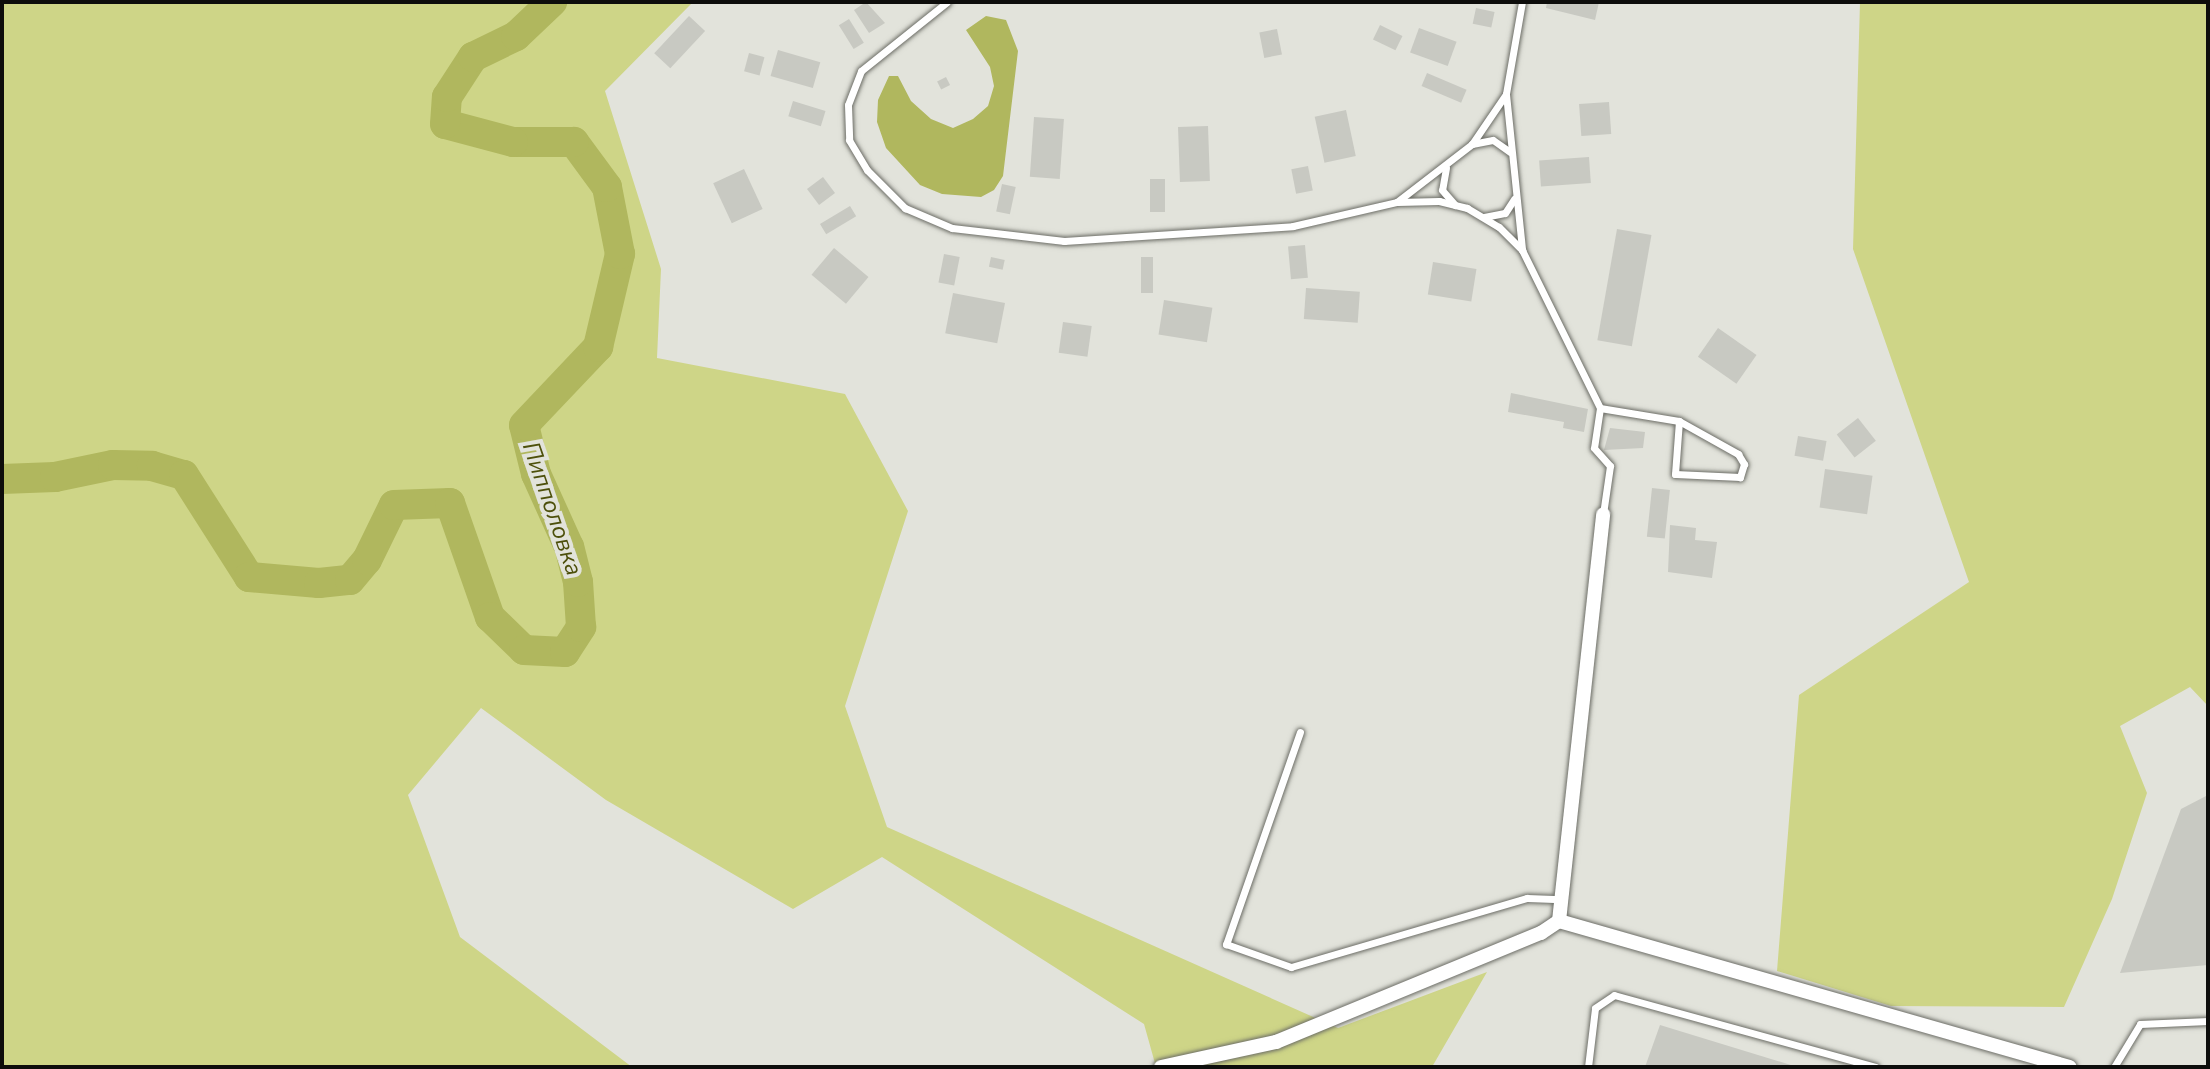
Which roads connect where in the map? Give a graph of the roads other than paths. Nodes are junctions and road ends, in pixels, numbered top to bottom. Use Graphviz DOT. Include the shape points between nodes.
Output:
graph roads {
  1 [pos="947,2"];
  2 [pos="1522,2"];
  3 [pos="1506,94"];
  4 [pos="1472,144"];
  5 [pos="1511,153"];
  6 [pos="1447,166"];
  7 [pos="1514,199"];
  8 [pos="1397,202"];
  9 [pos="1455,205"];
  10 [pos="1482,217"];
  11 [pos="1522,250"];
  12 [pos="1600,408"];
  13 [pos="1679,421"];
  14 [pos="1603,514"];
  15 [pos="1300,732"];
  16 [pos="1561,899"];
  17 [pos="1559,921"];
  18 [pos="2208,1021"];
  19 [pos="1161,1067"];
  20 [pos="1588,1067"];
  21 [pos="1875,1067"];
  22 [pos="2070,1067"];
  23 [pos="2114,1067"];
  1 -- 8 [label="lane" via="861,71 848,105 849,140 867,170 905,208 952,228 1064,241 1293,226"];
  2 -- 3 [label="lane"];
  3 -- 4 [label="lane"];
  3 -- 5 [label="lane"];
  4 -- 5 [label="lane" via="1493,140"];
  4 -- 6 [label="lane"];
  5 -- 7 [label="lane"];
  6 -- 8 [label="lane"];
  6 -- 9 [label="lane" via="1442,190"];
  7 -- 10 [label="lane" via="1505,213"];
  7 -- 11 [label="lane"];
  8 -- 9 [label="lane"];
  9 -- 10 [label="lane"];
  10 -- 11 [label="lane"];
  11 -- 12 [label="lane"];
  12 -- 13 [label="lane"];
  12 -- 14 [label="lane" via="1594,448 1610,466"];
  13 -- 13 [label="lane" via="1675,474 1740,477 1744,464 1738,454"];
  14 -- 16 [label="street"];
  15 -- 16 [label="lane" via="1226,944 1291,967 1527,898"];
  16 -- 17 [label="street"];
  17 -- 19 [label="street" via="1276,1042"];
  17 -- 22 [label="street"];
  18 -- 23 [label="lane" via="2140,1024"];
  20 -- 21 [label="lane" via="1595,1008 1614,995"];
}
